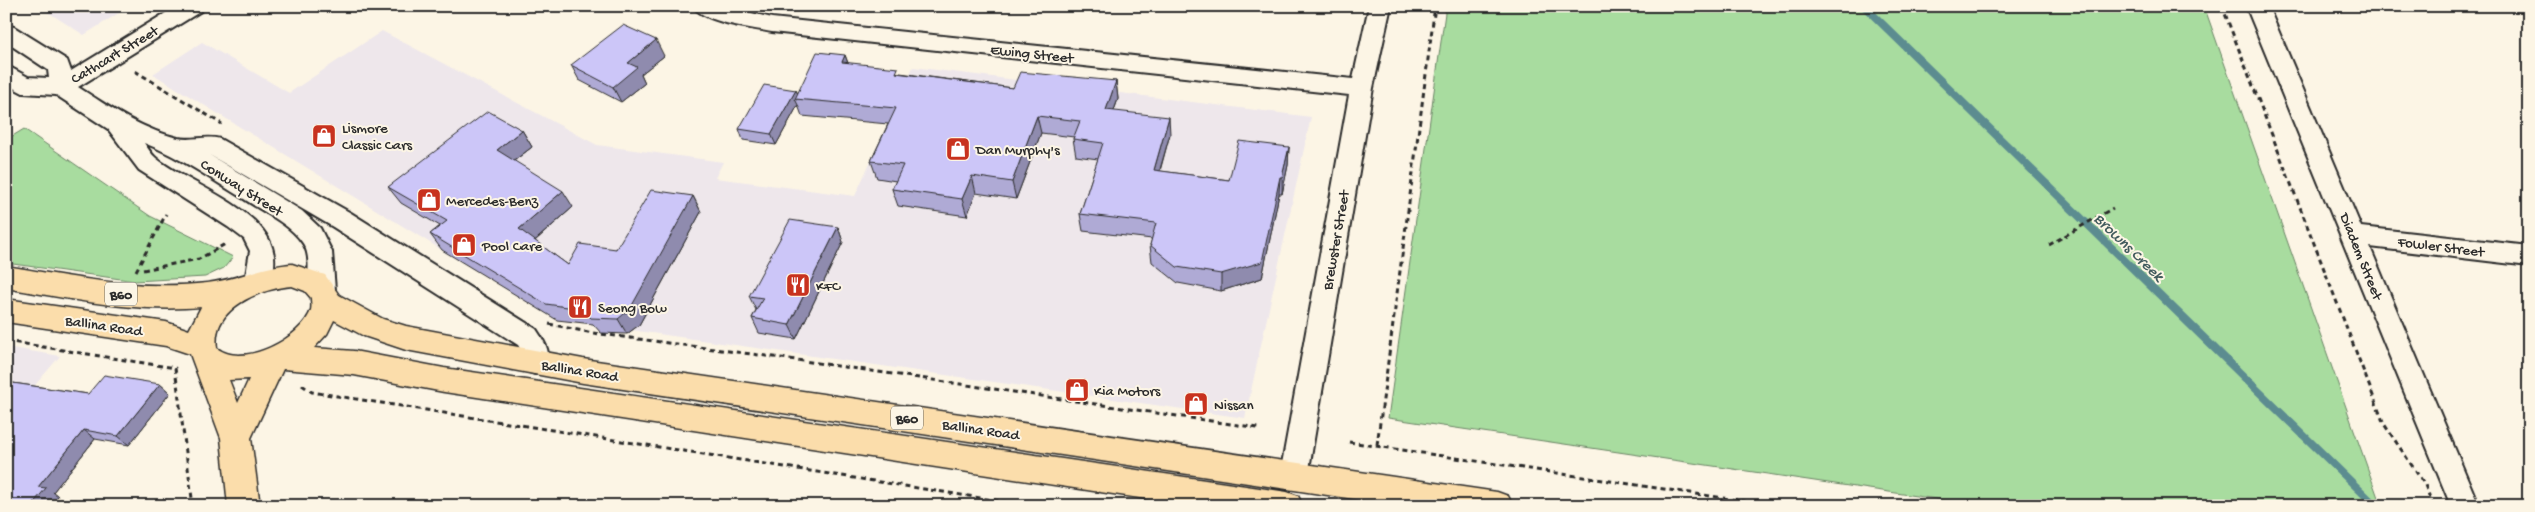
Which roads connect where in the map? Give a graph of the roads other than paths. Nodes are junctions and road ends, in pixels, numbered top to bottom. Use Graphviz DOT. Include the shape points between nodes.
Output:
graph roads {
  1 [pos="193,6"];
  2 [pos="704,6"];
  3 [pos="1380,6"];
  4 [pos="2257,6"];
  5 [pos="6,32"];
  6 [pos="6,73"];
  7 [pos="61,87"];
  8 [pos="1362,88"];
  9 [pos="116,123"];
  10 [pos="178,147"];
  11 [pos="2354,236"];
  12 [pos="2529,256"];
  13 [pos="6,277"];
  14 [pos="247,286"];
  15 [pos="324,295"];
  16 [pos="6,310"];
  17 [pos="203,351"];
  18 [pos="277,359"];
  19 [pos="535,363"];
  20 [pos="236,438"];
  21 [pos="1294,475"];
  22 [pos="244,506"];
  23 [pos="1286,506"];
  24 [pos="1497,506"];
  25 [pos="2465,506"];
  1 -- 7 [label="street, Cathcart Street"];
  2 -- 8 [label="street, Ewing Street" via="721,14 772,25"];
  3 -- 8 [label="street, Brewster Street"];
  4 -- 11 [label="street, Diadem Street"];
  5 -- 7 [label="street" via="59,66"];
  6 -- 7 [label="street" via="24,85"];
  7 -- 9 [label="street, Conway Street"];
  8 -- 21 [label="street, Brewster Street"];
  9 -- 10 [label="street, Conway Street"];
  9 -- 14 [label="street, Conway Street" via="147,164 253,233 262,251"];
  10 -- 15 [label="street, Conway Street" via="293,218 311,235 320,252"];
  10 -- 19 [label="street" via="212,145 342,220 527,337 536,350"];
  11 -- 12 [label="street, Fowler Street"];
  11 -- 25 [label="street, Diadem Street"];
  13 -- 14 [label="main road, B60" via="154,298 195,297"];
  14 -- 15 [label="main road, B60" via="275,276 292,275 307,278"];
  14 -- 17 [label="main road, B60" via="212,311 200,334"];
  15 -- 18 [label="main road, B60" via="323,315 317,326 296,348"];
  15 -- 19 [label="main road, Ballina Road / B60" via="374,328 406,338"];
  16 -- 17 [label="main road, Ballina Road / B60" via="166,334"];
  17 -- 18 [label="main road, B60" via="216,364 229,368 258,366"];
  17 -- 20 [label="main road"];
  18 -- 20 [label="main road"];
  18 -- 23 [label="main road, Ballina Road / B60" via="354,363 454,382"];
  19 -- 21 [label="main road, Ballina Road / B60"];
  20 -- 22 [label="main road"];
  21 -- 24 [label="main road, Ballina Road / B60"];
}
